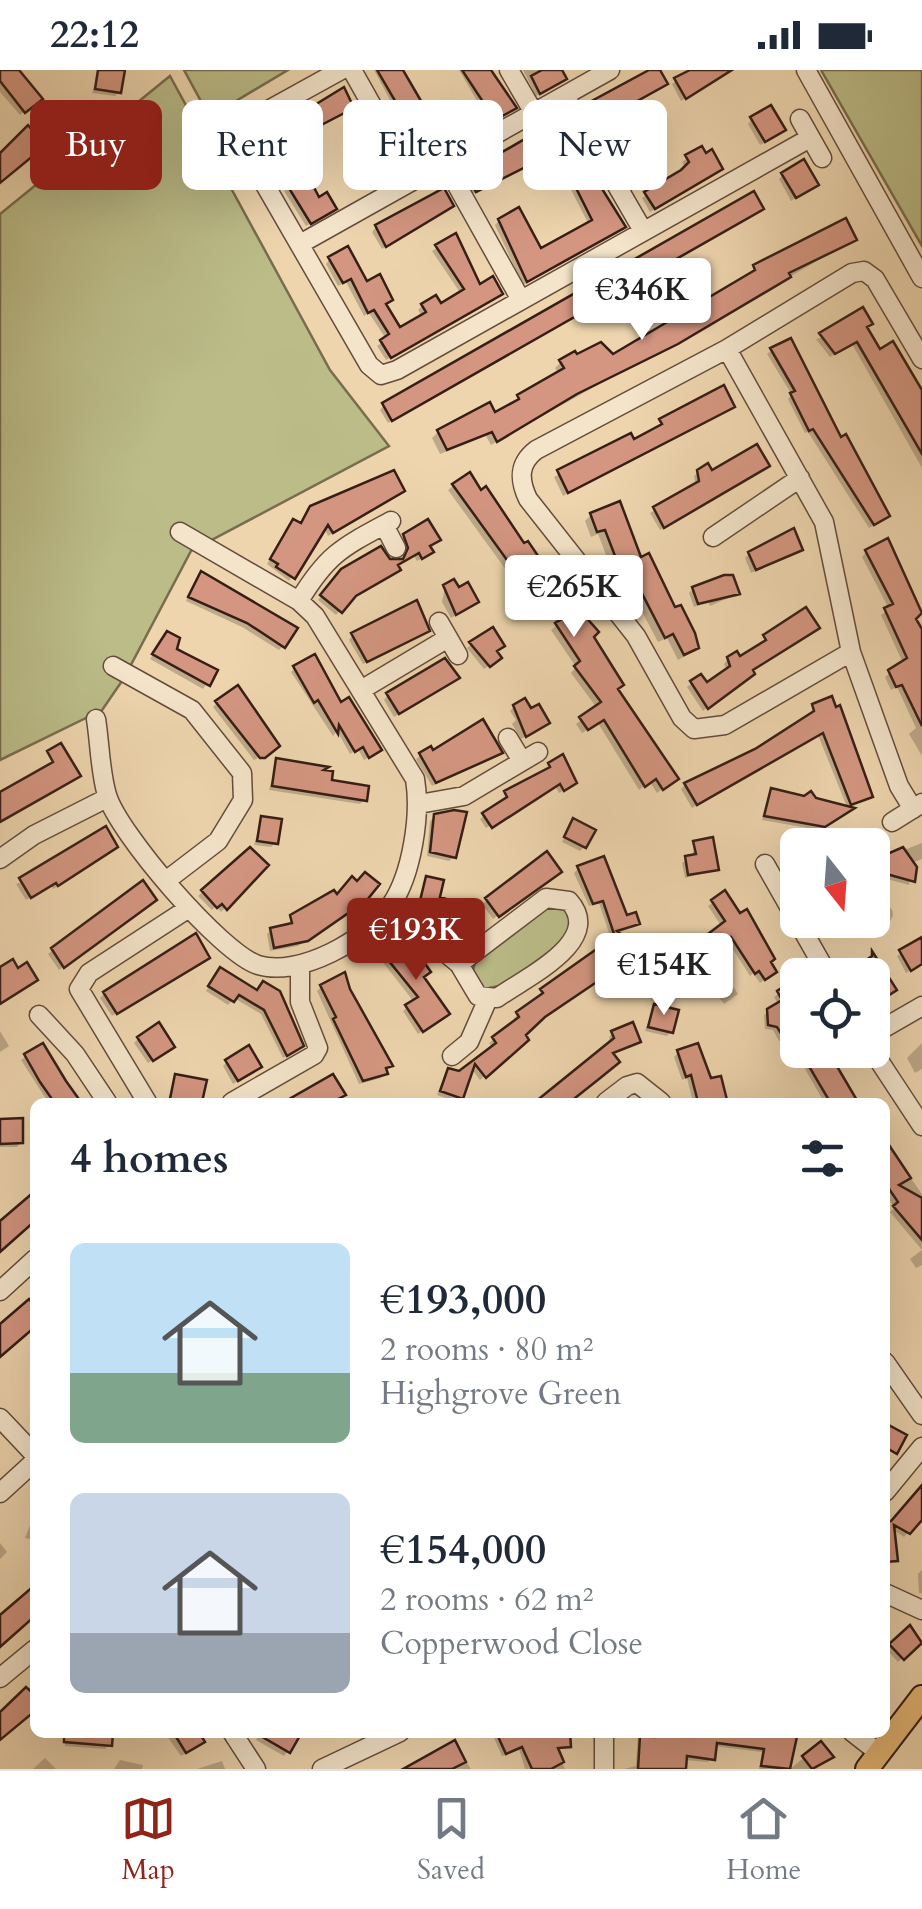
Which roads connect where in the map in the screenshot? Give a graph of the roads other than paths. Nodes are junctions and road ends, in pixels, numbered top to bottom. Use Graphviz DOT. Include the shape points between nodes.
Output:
graph roads {
  1 [pos="341,70"];
  2 [pos="352,70"];
  3 [pos="508,70"];
  4 [pos="610,70"];
  5 [pos="806,70"];
  6 [pos="565,96"];
  7 [pos="369,100"];
  8 [pos="527,100"];
  9 [pos="557,100"];
  10 [pos="800,118"];
  11 [pos="810,138"];
  12 [pos="822,158"];
  13 [pos="396,190"];
  14 [pos="460,190"];
  15 [pos="642,230"];
  16 [pos="300,244"];
  17 [pos="922,278"];
  18 [pos="521,300"];
  19 [pos="727,349"];
  20 [pos="922,359"];
  21 [pos="800,478"];
  22 [pos="180,532"];
  23 [pos="712,537"];
  24 [pos="396,548"];
  25 [pos="299,601"];
  26 [pos="850,652"];
  27 [pos="458,655"];
  28 [pos="114,666"];
  29 [pos="362,690"];
  30 [pos="96,719"];
  31 [pos="508,738"];
  32 [pos="107,798"];
  33 [pos="420,804"];
  34 [pos="917,806"];
  35 [pos="892,822"];
  36 [pos="0,859"];
  37 [pos="764,864"];
  38 [pos="167,880"];
  39 [pos="390,907"];
  40 [pos="189,908"];
  41 [pos="818,958"];
  42 [pos="460,964"];
  43 [pos="300,967"];
  44 [pos="487,1000"];
  45 [pos="922,1006"];
  46 [pos="39,1015"];
  47 [pos="890,1024"];
  48 [pos="452,1056"];
  49 [pos="884,1068"];
  50 [pos="104,1098"];
  51 [pos="145,1098"];
  52 [pos="239,1098"];
  53 [pos="612,1098"];
  54 [pos="657,1098"];
  55 [pos="922,1126"];
  56 [pos="30,1264"];
  57 [pos="0,1291"];
  58 [pos="890,1369"];
  59 [pos="922,1414"];
  60 [pos="0,1418"];
  61 [pos="922,1447"];
  62 [pos="30,1452"];
  63 [pos="30,1463"];
  64 [pos="890,1486"];
  65 [pos="30,1487"];
  66 [pos="2,1491"];
  67 [pos="890,1595"];
  68 [pos="922,1610"];
  69 [pos="30,1653"];
  70 [pos="0,1678"];
  71 [pos="922,1696"];
  72 [pos="236,1738"];
  73 [pos="387,1738"];
  74 [pos="604,1738"];
  75 [pos="856,1738"];
  76 [pos="873,1761"];
  77 [pos="256,1769"];
  78 [pos="322,1769"];
  79 [pos="604,1769"];
  1 -- 16 [label="street" via="252,119 241,132 242,145"];
  2 -- 7 [label="street"];
  3 -- 8 [label="street"];
  4 -- 6 [label="street"];
  5 -- 17 [label="street"];
  6 -- 9 [label="street"];
  6 -- 15 [label="street"];
  10 -- 11 [label="street"];
  11 -- 12 [label="street"];
  11 -- 15 [label="street"];
  13 -- 16 [label="street"];
  14 -- 18 [label="street"];
  15 -- 18 [label="street"];
  16 -- 18 [label="street" via="380,374"];
  19 -- 20 [label="street" via="860,271 875,278"];
  19 -- 21 [label="street"];
  19 -- 26 [label="street" via="536,450 523,466 523,488 636,636 694,729 725,724"];
  21 -- 23 [label="street"];
  21 -- 26 [label="street" via="826,526"];
  22 -- 25 [label="street"];
  24 -- 25 [label="street" via="388,523 321,564"];
  25 -- 29 [label="street"];
  26 -- 34 [label="street" via="896,780"];
  27 -- 29 [label="street" via="443,630"];
  28 -- 38 [label="street" via="192,710 242,773 243,800 218,841"];
  29 -- 33 [label="street" via="415,779"];
  30 -- 32 [label="street"];
  31 -- 33 [label="street" via="530,757 464,796"];
  32 -- 36 [label="street"];
  32 -- 38 [label="street"];
  33 -- 39 [label="street"];
  34 -- 35 [label="street"];
  37 -- 41 [label="street"];
  38 -- 40 [label="street"];
  39 -- 42 [label="street"];
  39 -- 43 [label="street"];
  40 -- 43 [label="street" via="226,947 255,964"];
  40 -- 51 [label="street" via="90,973 79,989"];
  42 -- 44 [label="street"];
  42 -- 44 [label="street" via="546,898 569,901 579,912 581,928 572,943"];
  43 -- 52 [label="street" via="300,1002 318,1048"];
  44 -- 48 [label="street" via="468,1042"];
  45 -- 47 [label="street"];
  46 -- 50 [label="street"];
  49 -- 55 [label="street"];
  53 -- 54 [label="street" via="635,1083"];
  56 -- 57 [label="street"];
  58 -- 59 [label="street"];
  60 -- 62 [label="street"];
  61 -- 64 [label="street"];
  63 -- 66 [label="street"];
  65 -- 66 [label="street"];
  67 -- 68 [label="street"];
  69 -- 70 [label="street"];
  71 -- 76 [label="main road"];
  72 -- 77 [label="street"];
  73 -- 78 [label="street"];
  74 -- 79 [label="street"];
  75 -- 76 [label="street"];
}
